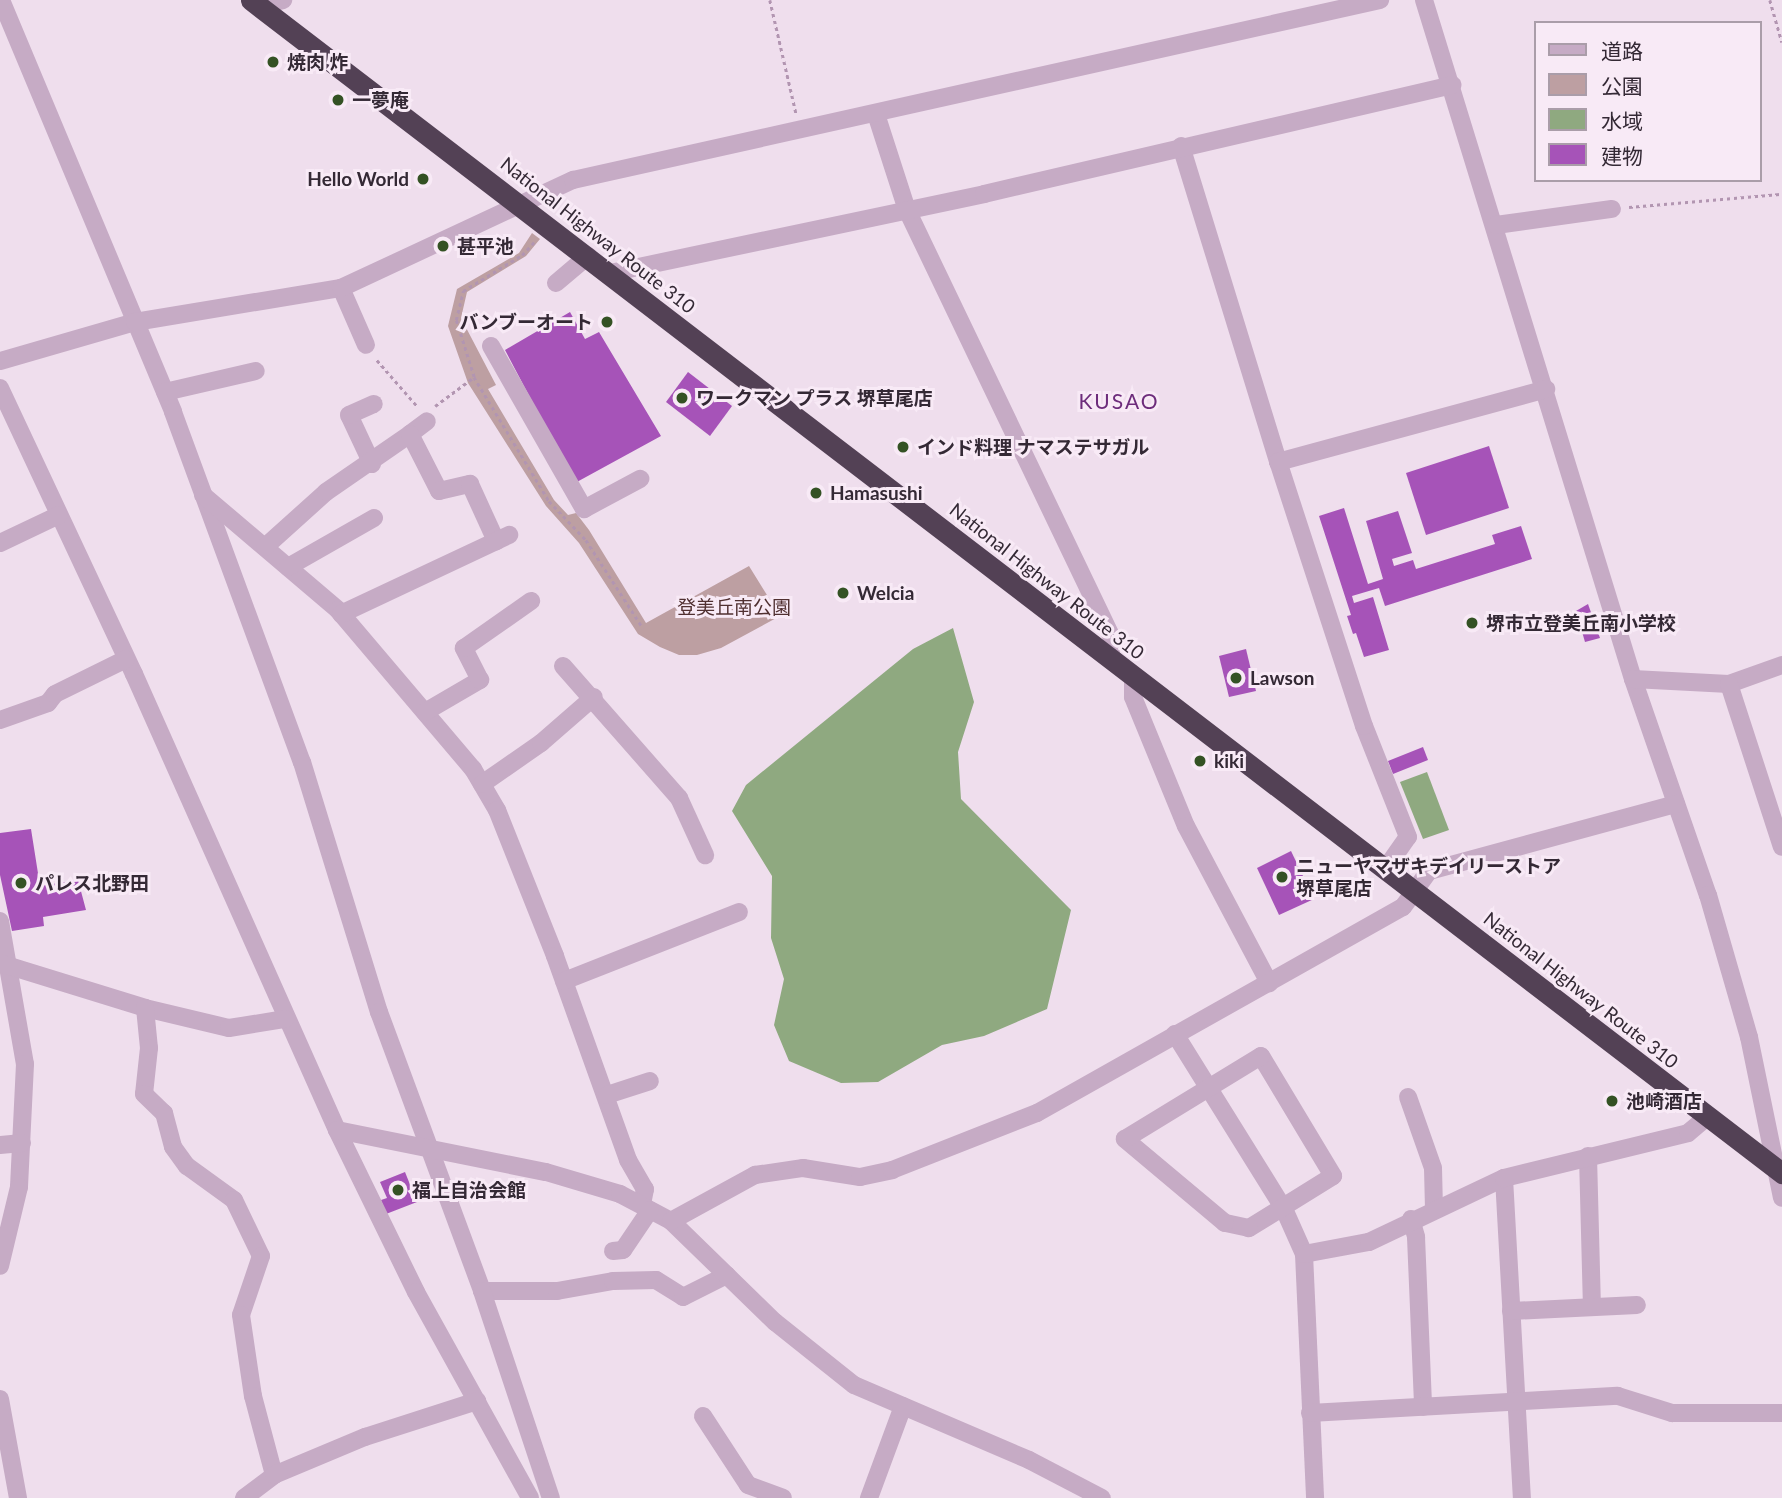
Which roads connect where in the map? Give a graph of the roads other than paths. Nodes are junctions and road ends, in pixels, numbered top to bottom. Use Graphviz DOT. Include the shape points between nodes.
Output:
graph roads {
  1 [pos="1,0"];
  2 [pos="284,0"];
  3 [pos="1380,0"];
  4 [pos="1424,0"];
  5 [pos="255,3"];
  6 [pos="7,29"];
  7 [pos="1453,85"];
  8 [pos="876,114"];
  9 [pos="1181,146"];
  10 [pos="520,203"];
  11 [pos="1612,209"];
  12 [pos="907,210"];
  13 [pos="1496,225"];
  14 [pos="588,256"];
  15 [pos="610,273"];
  16 [pos="556,283"];
  17 [pos="341,288"];
  18 [pos="135,322"];
  19 [pos="366,345"];
  20 [pos="491,346"];
  21 [pos="0,361"];
  22 [pos="256,371"];
  23 [pos="0,388"];
  24 [pos="1546,389"];
  25 [pos="165,393"];
  26 [pos="374,404"];
  27 [pos="427,421"];
  28 [pos="410,434"];
  29 [pos="1278,462"];
  30 [pos="372,464"];
  31 [pos="640,479"];
  32 [pos="200,492"];
  33 [pos="59,515"];
  34 [pos="374,518"];
  35 [pos="0,542"];
  36 [pos="265,547"];
  37 [pos="288,567"];
  38 [pos="531,601"];
  39 [pos="341,614"];
  40 [pos="126,659"];
  41 [pos="1110,659"];
  42 [pos="1782,665"];
  43 [pos="563,666"];
  44 [pos="1133,676"];
  45 [pos="1633,679"];
  46 [pos="1729,684"];
  47 [pos="594,697"];
  48 [pos="425,712"];
  49 [pos="0,720"];
  50 [pos="482,784"];
  51 [pos="1676,804"];
  52 [pos="1782,848"];
  53 [pos="705,855"];
  54 [pos="1386,868"];
  55 [pos="1415,890"];
  56 [pos="739,912"];
  57 [pos="0,922"];
  58 [pos="3,964"];
  59 [pos="564,981"];
  60 [pos="1269,983"];
  61 [pos="145,1008"];
  62 [pos="285,1019"];
  63 [pos="1175,1034"];
  64 [pos="650,1081"];
  65 [pos="1206,1089"];
  66 [pos="607,1095"];
  67 [pos="1408,1097"];
  68 [pos="1707,1117"];
  69 [pos="337,1130"];
  70 [pos="22,1143"];
  71 [pos="0,1145"];
  72 [pos="433,1150"];
  73 [pos="1587,1156"];
  74 [pos="1780,1172"];
  75 [pos="1504,1178"];
  76 [pos="1782,1198"];
  77 [pos="646,1208"];
  78 [pos="1284,1209"];
  79 [pos="1433,1210"];
  80 [pos="1411,1219"];
  81 [pos="671,1221"];
  82 [pos="613,1251"];
  83 [pos="1304,1254"];
  84 [pos="0,1266"];
  85 [pos="727,1275"];
  86 [pos="482,1291"];
  87 [pos="1637,1305"];
  88 [pos="1592,1307"];
  89 [pos="1511,1311"];
  90 [pos="0,1399"];
  91 [pos="477,1401"];
  92 [pos="1515,1403"];
  93 [pos="903,1406"];
  94 [pos="1423,1407"];
  95 [pos="1310,1413"];
  96 [pos="1782,1413"];
  97 [pos="703,1416"];
  98 [pos="274,1475"];
  99 [pos="18,1498"];
  100 [pos="244,1498"];
  101 [pos="530,1498"];
  102 [pos="551,1498"];
  103 [pos="783,1498"];
  104 [pos="869,1498"];
  105 [pos="1102,1498"];
  106 [pos="1315,1498"];
  107 [pos="1522,1498"];
  1 -- 6 [label="street"];
  2 -- 5 [label="street"];
  3 -- 8 [label="street"];
  4 -- 7 [label="street"];
  5 -- 10 [label="highway, National Highway Route 310"];
  6 -- 18 [label="street"];
  7 -- 9 [label="street"];
  7 -- 13 [label="street"];
  8 -- 10 [label="street" via="573,180"];
  8 -- 12 [label="street"];
  9 -- 12 [label="street"];
  9 -- 29 [label="street"];
  10 -- 14 [label="highway, National Highway Route 310"];
  10 -- 17 [label="street"];
  11 -- 13 [label="street"];
  12 -- 15 [label="street"];
  12 -- 41 [label="street" via="1112,638"];
  13 -- 24 [label="street"];
  14 -- 15 [label="highway, National Highway Route 310"];
  14 -- 16 [label="street"];
  15 -- 41 [label="highway, National Highway Route 310"];
  17 -- 18 [label="street"];
  17 -- 19 [label="street"];
  18 -- 21 [label="street"];
  18 -- 25 [label="street"];
  20 -- 31 [label="street" via="584,509"];
  22 -- 25 [label="street"];
  23 -- 33 [label="street"];
  24 -- 29 [label="street"];
  24 -- 45 [label="street"];
  25 -- 32 [label="street"];
  26 -- 30 [label="street" via="349,415"];
  27 -- 28 [label="street"];
  28 -- 30 [label="street"];
  28 -- 39 [label="street" via="439,491 470,484 502,538"];
  29 -- 54 [label="street" via="1364,726 1408,837"];
  30 -- 36 [label="street" via="326,492"];
  32 -- 36 [label="street"];
  32 -- 72 [label="street" via="302,762 379,1012"];
  33 -- 35 [label="street"];
  33 -- 40 [label="street"];
  34 -- 37 [label="street"];
  36 -- 37 [label="street"];
  37 -- 39 [label="street"];
  38 -- 48 [label="street" via="464,648 480,680"];
  39 -- 48 [label="street"];
  40 -- 49 [label="street" via="55,694 48,703"];
  40 -- 62 [label="street"];
  41 -- 44 [label="highway, National Highway Route 310"];
  42 -- 46 [label="street"];
  43 -- 47 [label="street"];
  44 -- 54 [label="highway, National Highway Route 310"];
  44 -- 60 [label="street" via="1133,697 1186,826"];
  45 -- 46 [label="street"];
  45 -- 51 [label="street"];
  46 -- 52 [label="street"];
  47 -- 50 [label="street" via="541,743"];
  47 -- 53 [label="street" via="680,798"];
  48 -- 50 [label="street"];
  50 -- 59 [label="street" via="497,810"];
  51 -- 55 [label="street" via="1429,871"];
  51 -- 74 [label="street" via="1749,1037"];
  54 -- 55 [label="highway, National Highway Route 310"];
  55 -- 60 [label="street" via="1403,907"];
  55 -- 68 [label="highway, National Highway Route 310"];
  56 -- 59 [label="street"];
  57 -- 58 [label="street"];
  58 -- 61 [label="street"];
  58 -- 70 [label="street" via="25,1064"];
  59 -- 66 [label="street"];
  60 -- 63 [label="street"];
  61 -- 62 [label="street" via="229,1028"];
  61 -- 98 [label="street" via="149,1048 144,1094 164,1113 173,1147 187,1166 234,1200 261,1256 241,1315 253,1396"];
  62 -- 69 [label="street"];
  63 -- 65 [label="street"];
  63 -- 81 [label="street" via="1037,1114 891,1170 860,1177 803,1168 755,1175"];
  64 -- 66 [label="street"];
  65 -- 78 [label="street"];
  65 -- 78 [label="street" via="1261,1056 1333,1176"];
  65 -- 78 [label="street" via="1125,1139 1225,1223 1249,1228"];
  66 -- 77 [label="street" via="628,1160 645,1189"];
  67 -- 79 [label="street" via="1433,1168"];
  68 -- 73 [label="street" via="1688,1133"];
  68 -- 74 [label="highway, National Highway Route 310"];
  69 -- 72 [label="street"];
  69 -- 91 [label="street" via="416,1292"];
  70 -- 71 [label="street"];
  70 -- 84 [label="street" via="19,1188"];
  72 -- 77 [label="street" via="546,1172 620,1194"];
  72 -- 86 [label="street"];
  73 -- 75 [label="street"];
  73 -- 88 [label="street"];
  74 -- 76 [label="street"];
  75 -- 79 [label="street"];
  75 -- 89 [label="street"];
  77 -- 81 [label="street"];
  77 -- 82 [label="street" via="623,1250"];
  78 -- 83 [label="street"];
  79 -- 80 [label="street"];
  80 -- 83 [label="street" via="1369,1242"];
  80 -- 94 [label="street" via="1416,1237"];
  81 -- 85 [label="street"];
  83 -- 95 [label="street"];
  85 -- 86 [label="street" via="683,1297 656,1280 613,1281 557,1291"];
  85 -- 93 [label="street" via="775,1322 854,1385"];
  86 -- 102 [label="street"];
  87 -- 88 [label="street"];
  88 -- 89 [label="street"];
  89 -- 92 [label="street"];
  90 -- 99 [label="street"];
  91 -- 98 [label="street" via="365,1437"];
  91 -- 101 [label="street"];
  92 -- 94 [label="street"];
  92 -- 96 [label="street" via="1618,1396 1672,1413"];
  92 -- 107 [label="street"];
  93 -- 104 [label="street"];
  93 -- 105 [label="street" via="1029,1460"];
  94 -- 95 [label="street"];
  95 -- 106 [label="street"];
  97 -- 103 [label="street" via="748,1485"];
  98 -- 100 [label="street"];
}
